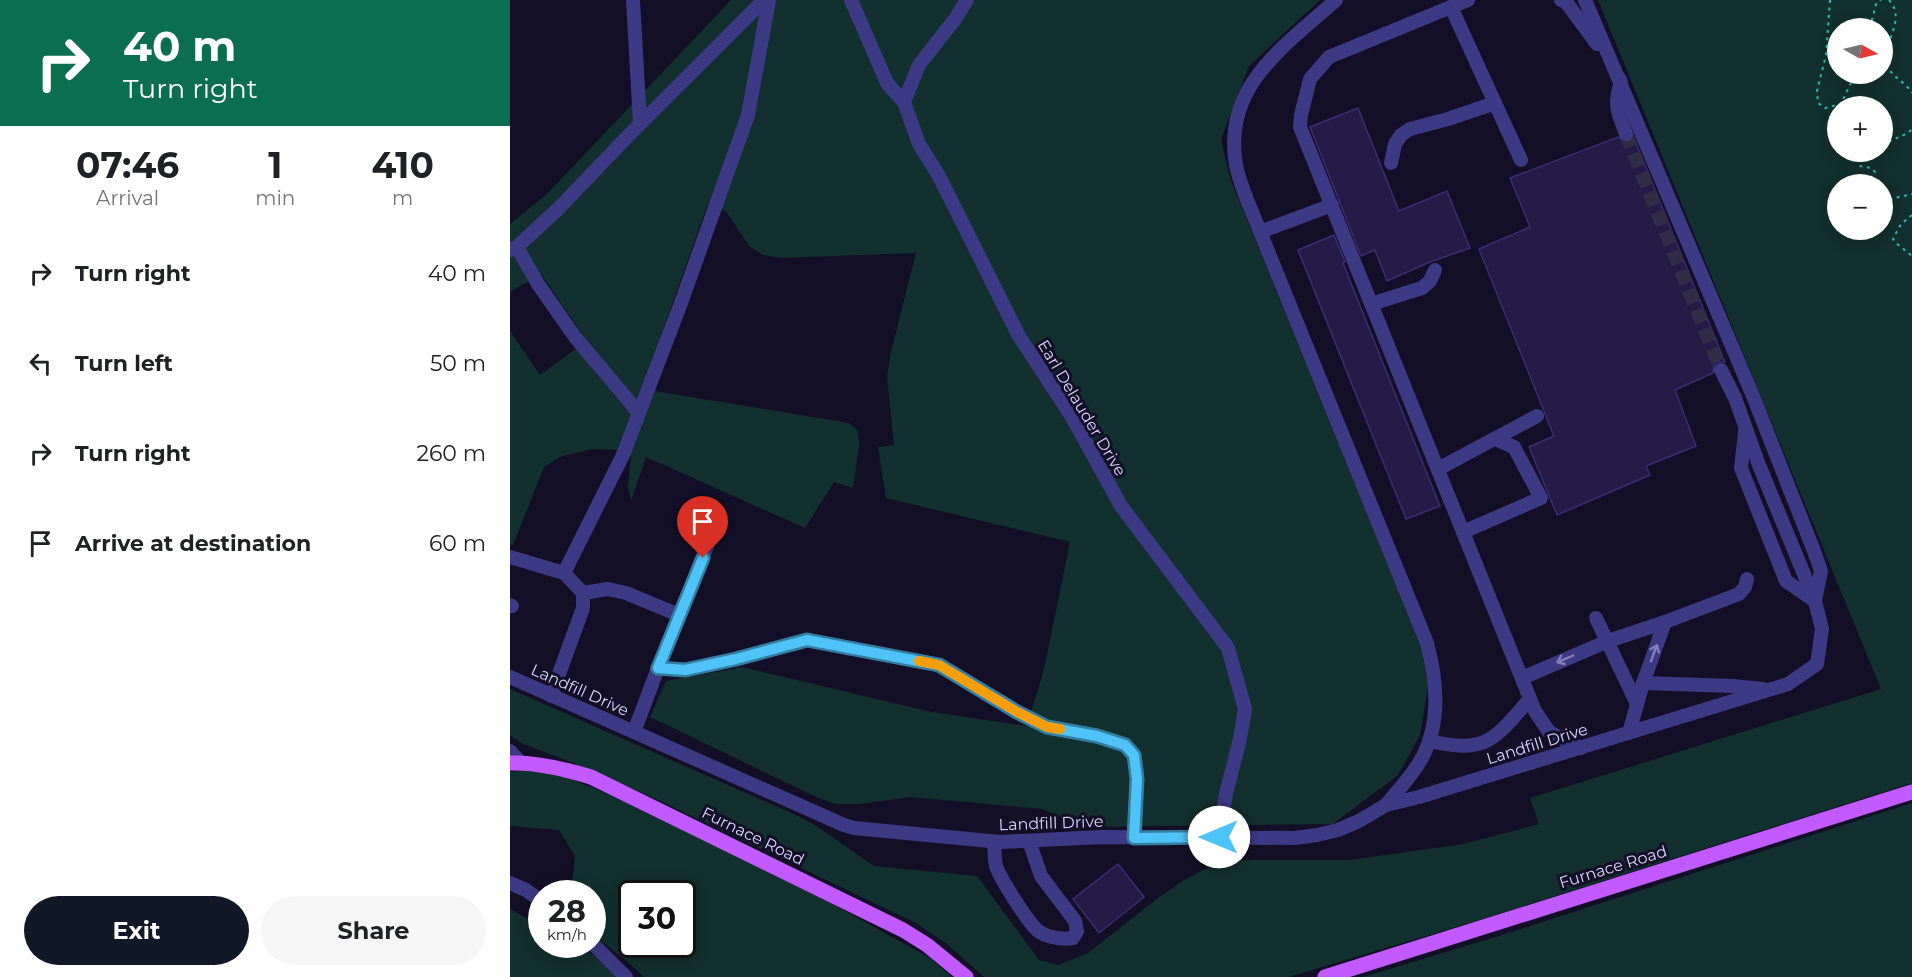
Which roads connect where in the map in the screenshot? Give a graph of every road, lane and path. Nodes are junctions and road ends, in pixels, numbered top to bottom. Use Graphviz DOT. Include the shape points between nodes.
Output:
graph roads {
  1 [pos="633,0"];
  2 [pos="764,0"];
  3 [pos="769,0"];
  4 [pos="851,0"];
  5 [pos="967,0"];
  6 [pos="1336,0"];
  7 [pos="1468,0"];
  8 [pos="1561,0"];
  9 [pos="1586,0"];
  10 [pos="1830,0"];
  11 [pos="1881,0"];
  12 [pos="1889,0"];
  13 [pos="1451,7"];
  14 [pos="1829,18"];
  15 [pos="1872,18"];
  16 [pos="1827,41"];
  17 [pos="1621,82"];
  18 [pos="1850,84"];
  19 [pos="1912,93"];
  20 [pos="904,102"];
  21 [pos="1495,103"];
  22 [pos="640,123"];
  23 [pos="1912,129"];
  24 [pos="1626,134"];
  25 [pos="1893,140"];
  26 [pos="1521,160"];
  27 [pos="1858,162"];
  28 [pos="1391,163"];
  29 [pos="1873,174"];
  30 [pos="1912,194"];
  31 [pos="1893,198"];
  32 [pos="1332,205"];
  33 [pos="1912,215"];
  34 [pos="1260,232"];
  35 [pos="514,249"];
  36 [pos="1912,256"];
  37 [pos="1435,270"];
  38 [pos="1371,304"];
  39 [pos="1721,370"];
  40 [pos="639,413"];
  41 [pos="1537,416"];
  42 [pos="1745,426"];
  43 [pos="1495,439"];
  44 [pos="1438,470"];
  45 [pos="1463,532"];
  46 [pos="710,539"];
  47 [pos="510,556"];
  48 [pos="564,573"];
  49 [pos="1747,579"];
  50 [pos="583,592"];
  51 [pos="1815,601"];
  52 [pos="679,615"];
  53 [pos="1596,618"];
  54 [pos="1665,622"];
  55 [pos="1608,641"];
  56 [pos="658,668"];
  57 [pos="510,677"];
  58 [pos="1522,678"];
  59 [pos="1643,683"];
  60 [pos="1768,690"];
  61 [pos="551,696"];
  62 [pos="1530,699"];
  63 [pos="1637,704"];
  64 [pos="634,732"];
  65 [pos="1629,734"];
  66 [pos="1430,741"];
  67 [pos="1581,748"];
  68 [pos="510,751"];
  69 [pos="516,763"];
  70 [pos="1912,792"];
  71 [pos="1386,805"];
  72 [pos="1219,837"];
  73 [pos="1134,838"];
  74 [pos="1029,841"];
  75 [pos="994,842"];
  76 [pos="510,883"];
  77 [pos="528,892"];
  78 [pos="606,957"];
  79 [pos="626,977"];
  80 [pos="966,977"];
  81 [pos="1325,977"];
  1 -- 22 [label="street"];
  2 -- 22 [label="street"];
  3 -- 40 [label="street" via="748,115"];
  4 -- 20 [label="street, Earl Delauder Drive" via="887,83"];
  5 -- 20 [label="street" via="919,65"];
  6 -- 34 [label="street" via="1264,66 1243,98 1235,129 1236,165"];
  7 -- 13 [label="street"];
  8 -- 17 [label="street" via="1590,32"];
  9 -- 17 [label="street"];
  10 -- 14 [label="path"];
  11 -- 15 [label="path" via="1875,4"];
  12 -- 19 [label="path" via="1895,7 1896,18 1886,59 1889,71"];
  13 -- 21 [label="street"];
  13 -- 32 [label="street" via="1329,57 1310,80 1300,127"];
  16 -- 18 [label="path" via="1818,103 1825,108 1841,104"];
  17 -- 24 [label="street" via="1616,107"];
  17 -- 51 [label="street" via="1814,551 1821,571"];
  20 -- 72 [label="street, Earl Delauder Drive" via="919,144 1019,336 1072,417 1121,506 1227,648 1245,709"];
  21 -- 26 [label="street"];
  21 -- 28 [label="street" via="1410,129 1395,144"];
  22 -- 35 [label="street"];
  23 -- 25 [label="path"];
  27 -- 29 [label="path" via="1859,166 1872,168"];
  30 -- 31 [label="path"];
  32 -- 34 [label="street"];
  32 -- 38 [label="street"];
  33 -- 36 [label="path" via="1893,238"];
  34 -- 66 [label="street" via="1427,643 1436,705"];
  35 -- 40 [label="street" via="575,337"];
  37 -- 38 [label="street" via="1422,288"];
  38 -- 44 [label="street"];
  39 -- 42 [label="street"];
  40 -- 48 [label="street"];
  41 -- 43 [label="street"];
  42 -- 51 [label="street"];
  42 -- 51 [label="street" via="1741,468 1786,581"];
  43 -- 44 [label="street"];
  43 -- 45 [label="street" via="1514,447 1541,498"];
  44 -- 45 [label="street"];
  45 -- 58 [label="street"];
  46 -- 52 [label="street"];
  47 -- 48 [label="street"];
  48 -- 50 [label="street"];
  49 -- 54 [label="street" via="1739,594"];
  50 -- 52 [label="street" via="608,589 627,593"];
  50 -- 61 [label="street" via="583,608"];
  51 -- 60 [label="street, Landfill Drive" via="1822,629 1816,664 1788,684"];
  52 -- 56 [label="street"];
  53 -- 55 [label="street"];
  54 -- 55 [label="street"];
  59 -- 54 [label="street, one-way"];
  55 -- 58 [label="street, one-way"];
  55 -- 63 [label="street"];
  56 -- 64 [label="street"];
  56 -- 73 [label="street" via="685,670 807,640 939,665 1047,727 1125,745 1134,755 1137,779"];
  57 -- 61 [label="street, Landfill Drive"];
  58 -- 62 [label="street"];
  59 -- 60 [label="street"];
  59 -- 63 [label="street"];
  60 -- 65 [label="street, Landfill Drive"];
  61 -- 64 [label="street, Landfill Drive"];
  62 -- 66 [label="street" via="1486,742 1453,747"];
  62 -- 67 [label="street" via="1549,732"];
  63 -- 65 [label="street"];
  64 -- 75 [label="street, Landfill Drive" via="844,825"];
  65 -- 67 [label="street, Landfill Drive"];
  66 -- 71 [label="street" via="1422,758"];
  67 -- 71 [label="street, Landfill Drive"];
  68 -- 69 [label="street"];
  69 -- 80 [label="main road, Furnace Road" via="567,769 591,777 903,930"];
  70 -- 81 [label="main road, Furnace Road"];
  71 -- 72 [label="street, Landfill Drive" via="1359,821 1317,836"];
  72 -- 73 [label="street, Landfill Drive"];
  73 -- 74 [label="street, Landfill Drive"];
  74 -- 75 [label="street, Landfill Drive"];
  74 -- 75 [label="street" via="1041,876 1075,921 1077,931 1073,938 1037,931 1012,897 996,866"];
  76 -- 77 [label="street"];
  78 -- 79 [label="street"];
}
